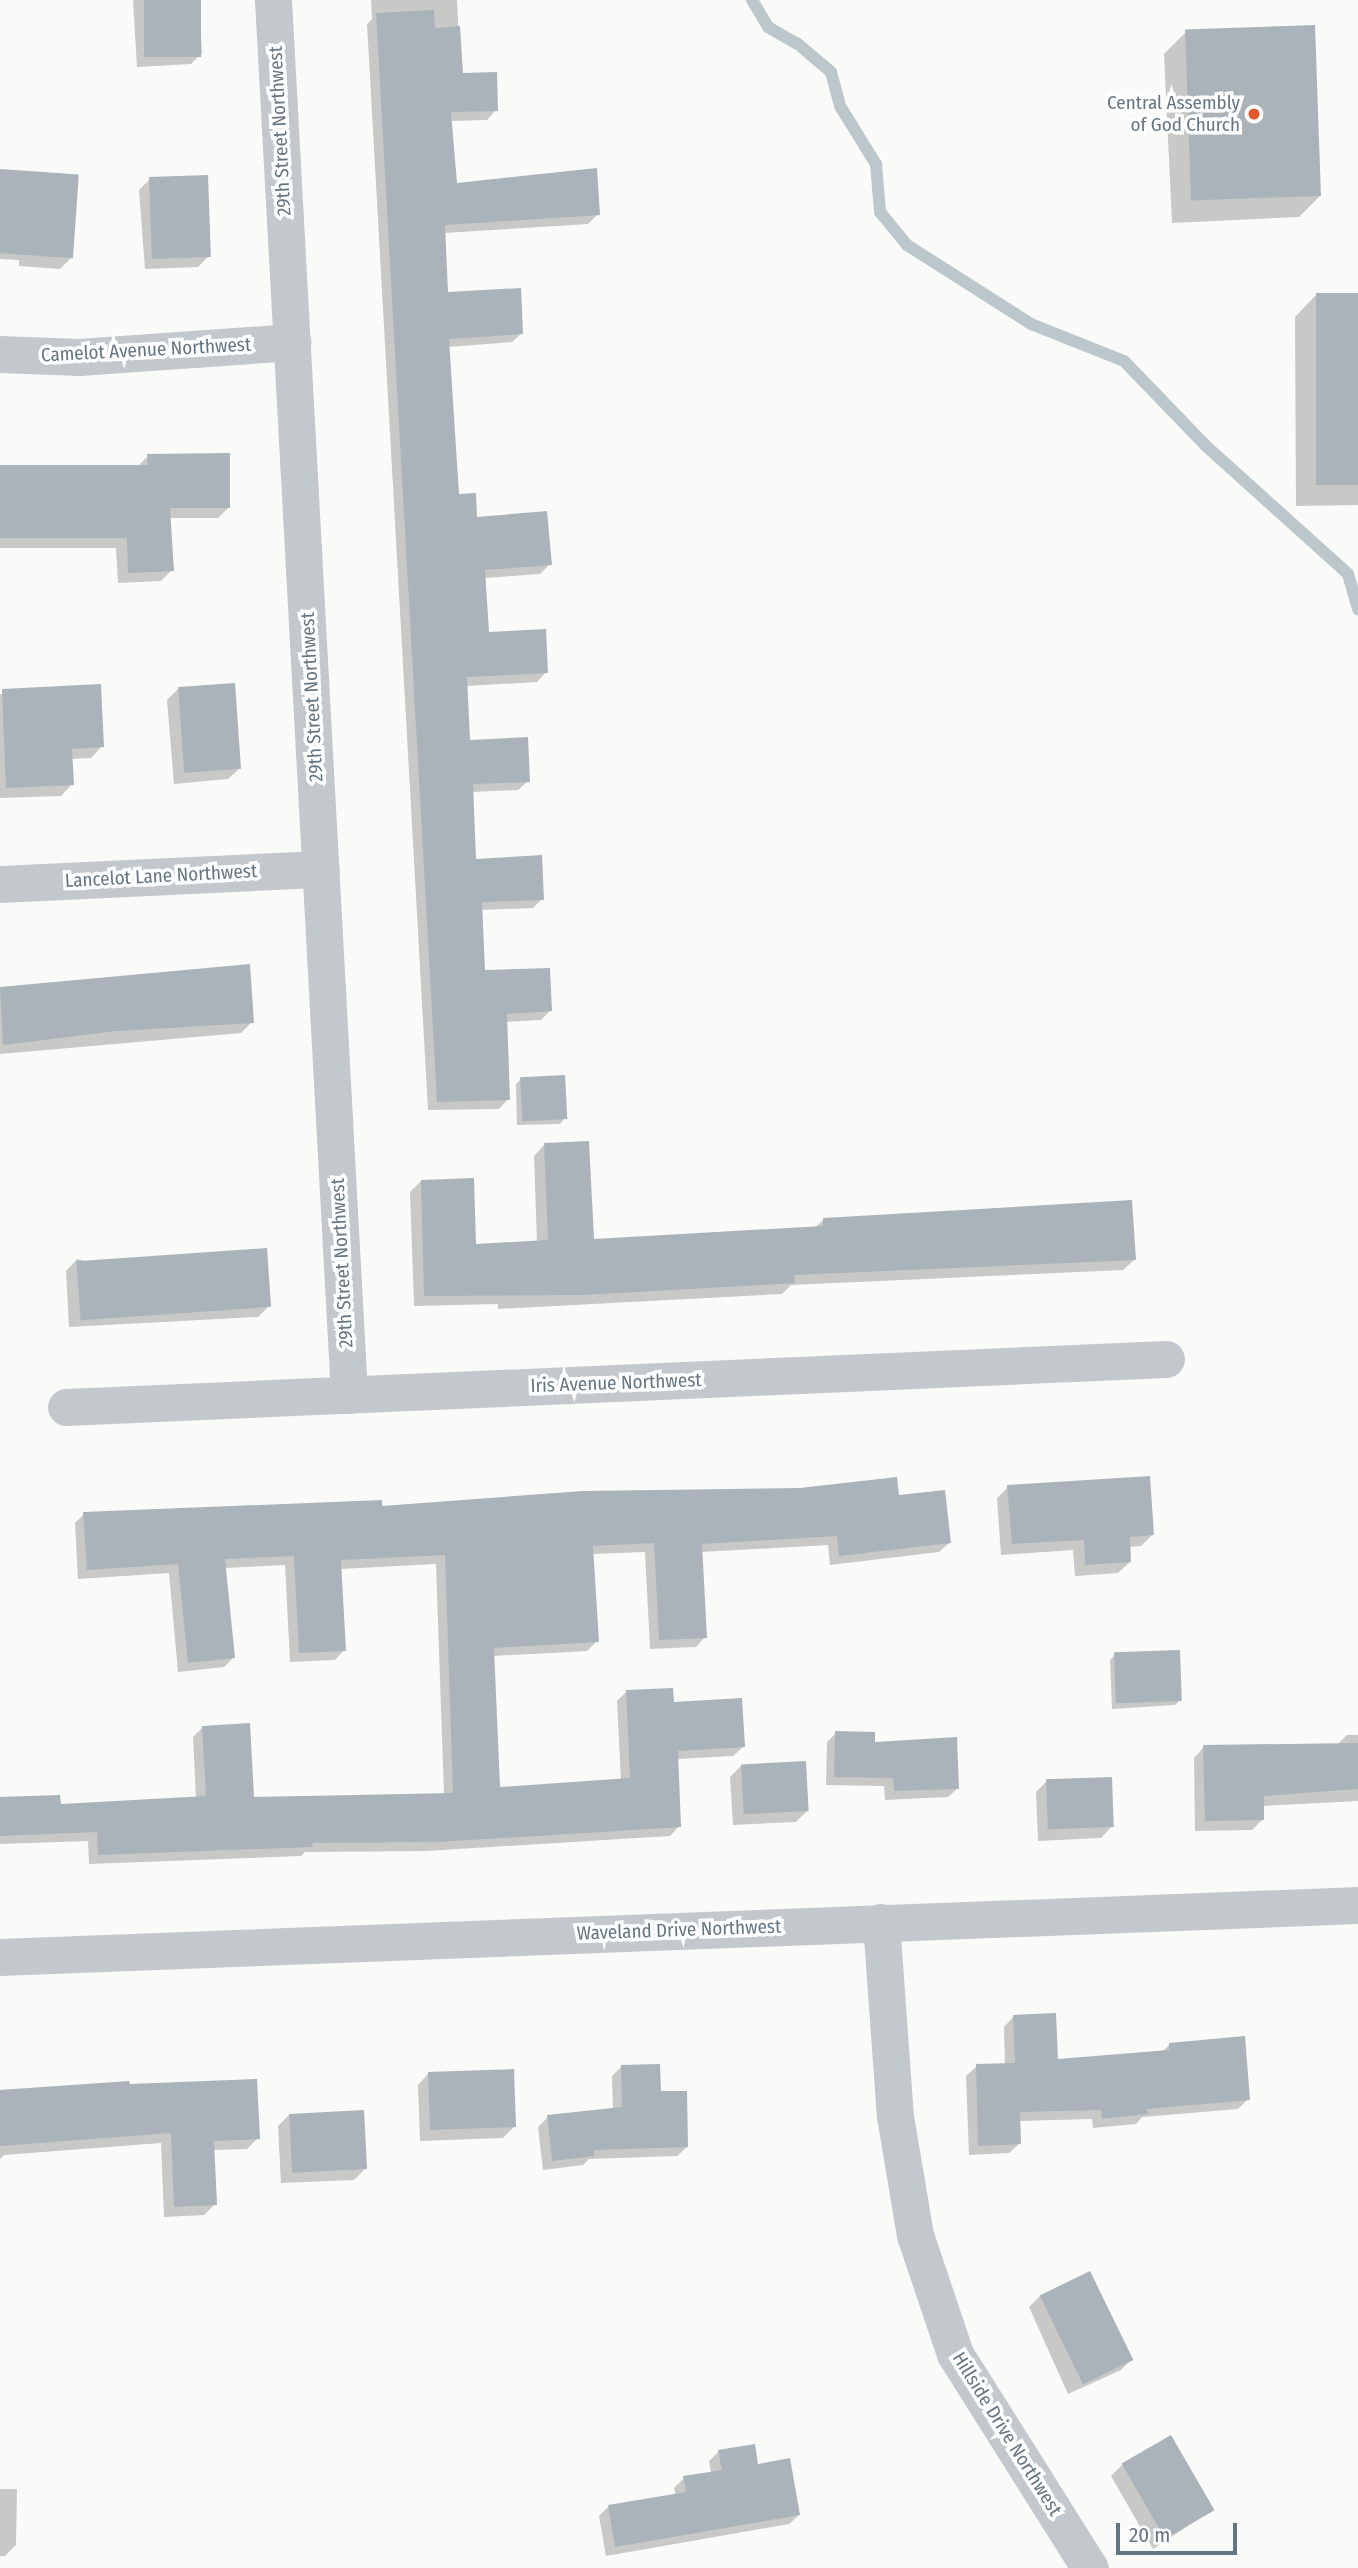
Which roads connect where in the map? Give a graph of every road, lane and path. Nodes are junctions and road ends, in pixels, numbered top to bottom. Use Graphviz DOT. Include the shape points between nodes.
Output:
graph roads {
  1 [pos="273,0"];
  2 [pos="292,342"];
  3 [pos="0,354"];
  4 [pos="321,869"];
  5 [pos="0,884"];
  6 [pos="1166,1359"];
  7 [pos="349,1395"];
  8 [pos="66,1407"];
  9 [pos="1358,1905"];
  10 [pos="881,1922"];
  11 [pos="0,1957"];
  12 [pos="1090,2568"];
  1 -- 2 [label="street, 29th Street Northwest"];
  2 -- 3 [label="street, Camelot Avenue Northwest" via="79,357"];
  2 -- 4 [label="street, 29th Street Northwest"];
  4 -- 5 [label="street, Lancelot Lane Northwest"];
  4 -- 7 [label="street, 29th Street Northwest"];
  6 -- 7 [label="street, Iris Avenue Northwest"];
  7 -- 8 [label="street, Iris Avenue Northwest"];
  9 -- 10 [label="street, Waveland Drive Northwest"];
  10 -- 11 [label="street, Waveland Drive Northwest"];
  10 -- 12 [label="street, Hillside Drive Northwest" via="895,2116 915,2235 955,2354"];
}
